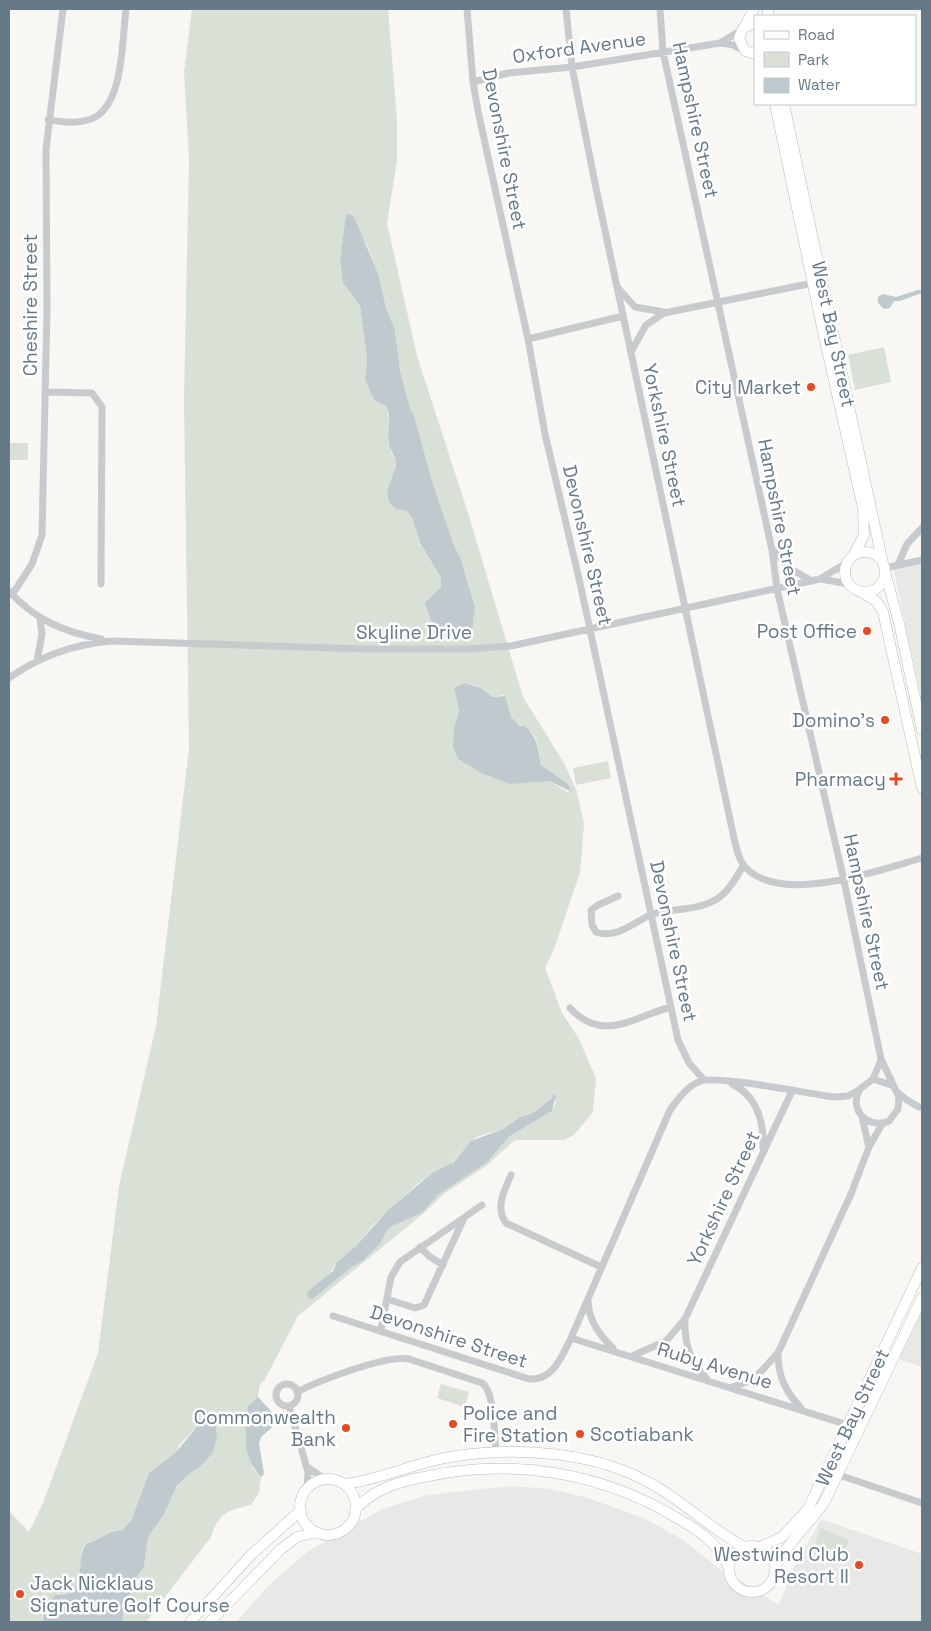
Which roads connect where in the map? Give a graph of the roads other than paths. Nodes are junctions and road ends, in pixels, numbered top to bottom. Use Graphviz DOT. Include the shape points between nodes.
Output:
graph roads {
  1 [pos="63,9"];
  2 [pos="126,9"];
  3 [pos="467,9"];
  4 [pos="566,9"];
  5 [pos="660,9"];
  6 [pos="754,9"];
  7 [pos="747,26"];
  8 [pos="720,43"];
  9 [pos="663,52"];
  10 [pos="751,54"];
  11 [pos="572,67"];
  12 [pos="473,82"];
  13 [pos="775,105"];
  14 [pos="784,105"];
  15 [pos="48,120"];
  16 [pos="812,283"];
  17 [pos="615,284"];
  18 [pos="720,302"];
  19 [pos="664,312"];
  20 [pos="623,316"];
  21 [pos="528,339"];
  22 [pos="631,352"];
  23 [pos="46,392"];
  24 [pos="922,528"];
  25 [pos="772,550"];
  26 [pos="850,559"];
  27 [pos="922,560"];
  28 [pos="898,565"];
  29 [pos="884,568"];
  30 [pos="816,580"];
  31 [pos="101,584"];
  32 [pos="777,589"];
  33 [pos="857,590"];
  34 [pos="11,593"];
  35 [pos="685,609"];
  36 [pos="40,619"];
  37 [pos="590,630"];
  38 [pos="112,641"];
  39 [pos="37,661"];
  40 [pos="9,678"];
  41 [pos="922,730"];
  42 [pos="922,788"];
  43 [pos="922,858"];
  44 [pos="743,866"];
  45 [pos="844,880"];
  46 [pos="618,896"];
  47 [pos="652,914"];
  48 [pos="671,1007"];
  49 [pos="570,1008"];
  50 [pos="881,1059"];
  51 [pos="873,1079"];
  52 [pos="704,1080"];
  53 [pos="725,1080"];
  54 [pos="894,1087"];
  55 [pos="860,1089"];
  56 [pos="792,1092"];
  57 [pos="834,1096"];
  58 [pos="921,1107"];
  59 [pos="860,1114"];
  60 [pos="896,1114"];
  61 [pos="889,1120"];
  62 [pos="869,1147"];
  63 [pos="763,1152"];
  64 [pos="511,1175"];
  65 [pos="482,1205"];
  66 [pos="464,1217"];
  67 [pos="420,1247"];
  68 [pos="443,1265"];
  69 [pos="601,1267"];
  70 [pos="922,1268"];
  71 [pos="588,1294"];
  72 [pos="922,1298"];
  73 [pos="387,1299"];
  74 [pos="333,1316"];
  75 [pos="685,1319"];
  76 [pos="381,1330"];
  77 [pos="571,1338"];
  78 [pos="616,1351"];
  79 [pos="778,1353"];
  80 [pos="632,1356"];
  81 [pos="708,1381"];
  82 [pos="732,1387"];
  83 [pos="297,1392"];
  84 [pos="289,1406"];
  85 [pos="803,1410"];
  86 [pos="848,1425"];
  87 [pos="496,1452"];
  88 [pos="306,1467"];
  89 [pos="839,1475"];
  90 [pos="325,1479"];
  91 [pos="344,1484"];
  92 [pos="307,1489"];
  93 [pos="922,1503"];
  94 [pos="301,1510"];
  95 [pos="355,1510"];
  96 [pos="316,1532"];
  97 [pos="744,1547"];
  98 [pos="760,1547"];
  99 [pos="728,1566"];
  100 [pos="775,1566"];
  101 [pos="190,1622"];
  102 [pos="210,1622"];
  1 -- 15 [label="street, Cheshire Street"];
  2 -- 15 [label="street" via="116,90 107,108 100,115 78,123"];
  3 -- 12 [label="street, Devonshire Street"];
  4 -- 11 [label="street, Yorkshire Street"];
  5 -- 9 [label="street, Hampshire Street"];
  6 -- 7 [label="main road"];
  7 -- 8 [label="street, Oxford Avenue"];
  7 -- 10 [label="main road" via="739,40"];
  8 -- 9 [label="street, Oxford Avenue"];
  8 -- 10 [label="street, Oxford Avenue"];
  9 -- 11 [label="street, Oxford Avenue"];
  9 -- 18 [label="street, Hampshire Street"];
  11 -- 12 [label="street, Oxford Avenue" via="508,73"];
  11 -- 17 [label="street, Yorkshire Street"];
  12 -- 21 [label="street, Devonshire Street"];
  13 -- 16 [label="main road, West Bay Street"];
  14 -- 29 [label="main road, West Bay Street"];
  15 -- 23 [label="street, Cheshire Street"];
  16 -- 18 [label="street"];
  16 -- 26 [label="main road, West Bay Street" via="863,508 864,535"];
  17 -- 19 [label="street" via="636,307"];
  17 -- 20 [label="street, Yorkshire Street"];
  18 -- 19 [label="street"];
  18 -- 25 [label="street, Hampshire Street"];
  19 -- 22 [label="street" via="646,325"];
  20 -- 21 [label="street"];
  20 -- 22 [label="street, Yorkshire Street"];
  21 -- 37 [label="street, Devonshire Street" via="545,434"];
  22 -- 35 [label="street, Yorkshire Street"];
  23 -- 31 [label="street" via="92,393 102,407"];
  23 -- 34 [label="street, Cheshire Street" via="42,534 32,564"];
  24 -- 28 [label="street" via="907,544"];
  25 -- 30 [label="street" via="789,568"];
  25 -- 32 [label="street, Hampshire Street"];
  26 -- 29 [label="main road" via="860,552 872,553"];
  26 -- 30 [label="street, Skyline Drive"];
  26 -- 33 [label="main road" via="846,576"];
  27 -- 28 [label="street"];
  28 -- 29 [label="street"];
  29 -- 33 [label="main road" via="883,581 877,588"];
  29 -- 41 [label="main road, West Bay Street"];
  30 -- 32 [label="street, Skyline Drive"];
  30 -- 33 [label="street, Skyline Drive" via="832,580"];
  32 -- 35 [label="street, Skyline Drive"];
  32 -- 45 [label="street, Hampshire Street"];
  33 -- 42 [label="main road" via="876,601 883,612"];
  34 -- 36 [label="street"];
  35 -- 37 [label="street, Skyline Drive"];
  35 -- 44 [label="street, Yorkshire Street" via="734,842"];
  36 -- 38 [label="street" via="66,631"];
  36 -- 39 [label="street" via="42,634"];
  37 -- 38 [label="street, Skyline Drive" via="528,644 469,649"];
  37 -- 47 [label="street, Devonshire Street"];
  38 -- 39 [label="street, Skyline Drive" via="77,646"];
  39 -- 40 [label="street, Skyline Drive"];
  43 -- 45 [label="street"];
  44 -- 45 [label="street" via="766,881 810,884"];
  44 -- 47 [label="street" via="735,881 717,899 698,907"];
  45 -- 50 [label="street, Hampshire Street"];
  46 -- 47 [label="street" via="591,910 596,932 628,928"];
  47 -- 48 [label="street, Devonshire Street"];
  48 -- 49 [label="street" via="625,1025 594,1024 580,1019"];
  48 -- 52 [label="street, Devonshire Street" via="683,1053"];
  50 -- 51 [label="street"];
  50 -- 54 [label="street, Hampshire Street"];
  51 -- 54 [label="street"];
  51 -- 55 [label="street"];
  52 -- 53 [label="street"];
  52 -- 69 [label="street, Devonshire Street" via="690,1088 670,1110"];
  53 -- 56 [label="street"];
  53 -- 63 [label="street" via="741,1089 757,1110 764,1135"];
  54 -- 58 [label="street" via="906,1100"];
  54 -- 60 [label="street" via="899,1104"];
  55 -- 57 [label="street" via="848,1096"];
  55 -- 59 [label="street" via="856,1099"];
  56 -- 57 [label="street"];
  56 -- 63 [label="street, Yorkshire Street"];
  57 -- 59 [label="street" via="847,1101"];
  58 -- 60 [label="street" via="907,1108"];
  59 -- 61 [label="street" via="872,1123"];
  59 -- 62 [label="street"];
  60 -- 61 [label="street"];
  61 -- 62 [label="street" via="882,1124"];
  62 -- 79 [label="street" via="851,1194"];
  63 -- 75 [label="street, Yorkshire Street"];
  64 -- 69 [label="street" via="500,1206 506,1223"];
  65 -- 66 [label="street"];
  66 -- 67 [label="street"];
  66 -- 68 [label="street"];
  67 -- 68 [label="street"];
  67 -- 73 [label="street" via="395,1270"];
  68 -- 73 [label="street" via="420,1308"];
  69 -- 71 [label="street, Devonshire Street"];
  70 -- 86 [label="main road, West Bay Street"];
  71 -- 77 [label="street, Devonshire Street"];
  71 -- 78 [label="street" via="590,1317"];
  72 -- 89 [label="main road, West Bay Street"];
  73 -- 76 [label="street"];
  74 -- 76 [label="street, Devonshire Street"];
  75 -- 80 [label="street, Yorkshire Street" via="666,1341"];
  75 -- 81 [label="street, Yorkshire Street" via="684,1336 689,1354"];
  76 -- 77 [label="street, Devonshire Street" via="534,1379 552,1371"];
  77 -- 78 [label="street, Ruby Avenue"];
  78 -- 80 [label="street, Ruby Avenue"];
  79 -- 82 [label="street" via="753,1380"];
  79 -- 85 [label="street" via="784,1385"];
  80 -- 81 [label="street, Ruby Avenue"];
  81 -- 82 [label="street, Ruby Avenue"];
  82 -- 85 [label="street, Ruby Avenue"];
  83 -- 84 [label="street" via="296,1400"];
  83 -- 84 [label="street" via="288,1385 277,1391 278,1402"];
  83 -- 87 [label="street" via="314,1383 376,1364 398,1358 409,1359 487,1386"];
  84 -- 88 [label="street"];
  85 -- 86 [label="street, Ruby Avenue"];
  86 -- 98 [label="main road, West Bay Street" via="803,1516 782,1537"];
  87 -- 91 [label="main road" via="432,1460"];
  87 -- 97 [label="main road" via="572,1458 620,1470 654,1485"];
  88 -- 90 [label="street"];
  88 -- 92 [label="street"];
  89 -- 93 [label="street"];
  89 -- 100 [label="main road, West Bay Street" via="816,1514"];
  90 -- 91 [label="main road"];
  90 -- 92 [label="main road"];
  91 -- 95 [label="main road" via="354,1498"];
  92 -- 94 [label="main road"];
  94 -- 96 [label="main road" via="306,1523"];
  94 -- 101 [label="main road" via="251,1554"];
  95 -- 96 [label="main road" via="349,1524 340,1531"];
  95 -- 99 [label="main road" via="373,1494 410,1480 471,1469 531,1469 597,1482 663,1509 718,1546"];
  96 -- 102 [label="main road" via="297,1537 281,1549"];
  97 -- 98 [label="main road"];
  97 -- 99 [label="main road" via="732,1556"];
  98 -- 100 [label="main road" via="771,1556"];
  99 -- 100 [label="main road" via="734,1585 751,1593 767,1587 773,1579"];
}
